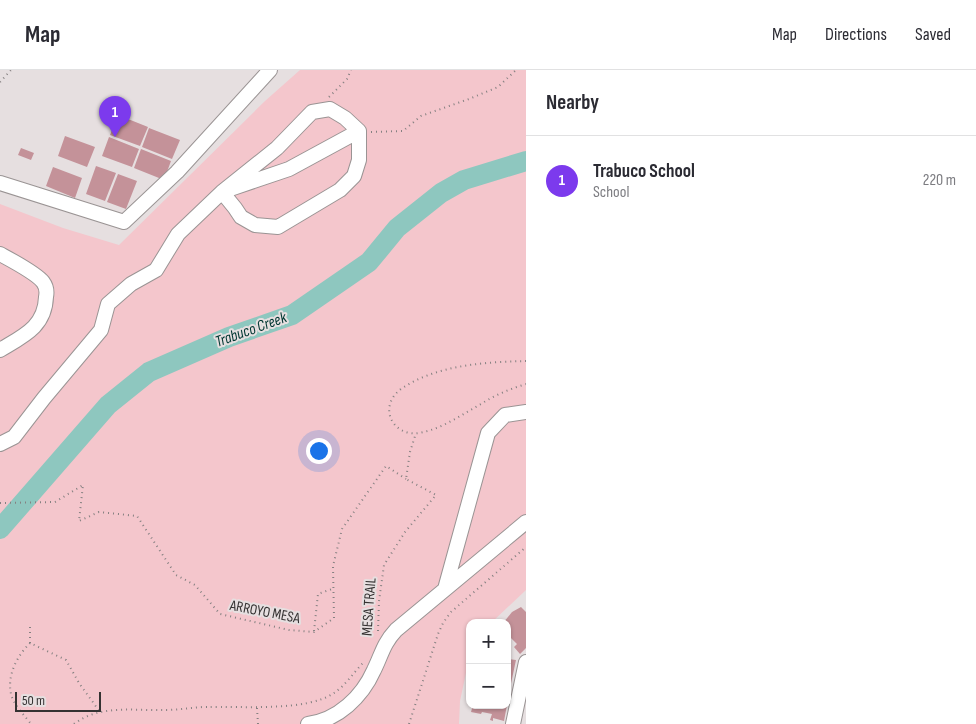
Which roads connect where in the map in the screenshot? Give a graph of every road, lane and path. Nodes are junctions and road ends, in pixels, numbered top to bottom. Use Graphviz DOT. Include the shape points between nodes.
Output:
graph roads {
  1 [pos="10,70"];
  2 [pos="270,70"];
  3 [pos="350,70"];
  4 [pos="516,70"];
  5 [pos="0,82"];
  6 [pos="327,98"];
  7 [pos="359,131"];
  8 [pos="0,183"];
  9 [pos="222,192"];
  10 [pos="0,254"];
  11 [pos="0,350"];
  12 [pos="526,361"];
  13 [pos="526,384"];
  14 [pos="526,412"];
  15 [pos="416,434"];
  16 [pos="0,444"];
  17 [pos="406,479"];
  18 [pos="0,503"];
  19 [pos="526,522"];
  20 [pos="526,547"];
  21 [pos="332,589"];
  22 [pos="444,589"];
  23 [pos="30,627"];
  24 [pos="314,632"];
  25 [pos="378,636"];
  26 [pos="30,643"];
  27 [pos="365,660"];
  28 [pos="525,671"];
  29 [pos="257,708"];
  30 [pos="100,712"];
  31 [pos="31,724"];
  32 [pos="74,724"];
  33 [pos="258,724"];
  34 [pos="308,724"];
  35 [pos="409,724"];
  36 [pos="513,724"];
  1 -- 5 [label="path"];
  2 -- 8 [label="street" via="177,172 124,222"];
  3 -- 6 [label="path" via="347,79"];
  4 -- 7 [label="path" via="498,87 420,116 403,131"];
  7 -- 9 [label="street" via="290,169"];
  7 -- 9 [label="street" via="330,109 312,112 277,148"];
  7 -- 9 [label="street" via="359,160 354,176 340,190 278,227 256,225 241,218"];
  9 -- 16 [label="street" via="178,234 156,270 131,284 108,304 101,330 14,437"];
  10 -- 11 [label="street" via="43,282 47,290 45,311 40,320 30,331"];
  12 -- 15 [label="path" via="496,362 442,371 401,389 389,404 391,418 402,430"];
  13 -- 15 [label="path" via="431,430"];
  14 -- 22 [label="street" via="505,415 488,432"];
  15 -- 17 [label="path"];
  17 -- 21 [label="path, ARROYO MESA" via="386,466 342,529 332,566"];
  17 -- 25 [label="path, MESA TRAIL" via="436,495 405,532 384,565"];
  18 -- 24 [label="path, ARROYO MESA" via="55,502 83,485 79,521 99,512 137,516 176,575 195,585 220,614 289,630"];
  19 -- 22 [label="street"];
  20 -- 35 [label="path" via="451,612 443,623"];
  21 -- 24 [label="path" via="318,594"];
  21 -- 24 [label="path, ARROYO MESA" via="334,618"];
  22 -- 34 [label="street" via="386,640 368,682 350,703 329,719"];
  23 -- 26 [label="path"];
  26 -- 30 [label="path" via="66,660"];
  26 -- 31 [label="path" via="11,672 11,695"];
  27 -- 29 [label="path" via="334,693 311,703"];
  28 -- 36 [label="street"];
  29 -- 30 [label="path"];
  29 -- 33 [label="path"];
  30 -- 32 [label="path"];
}
